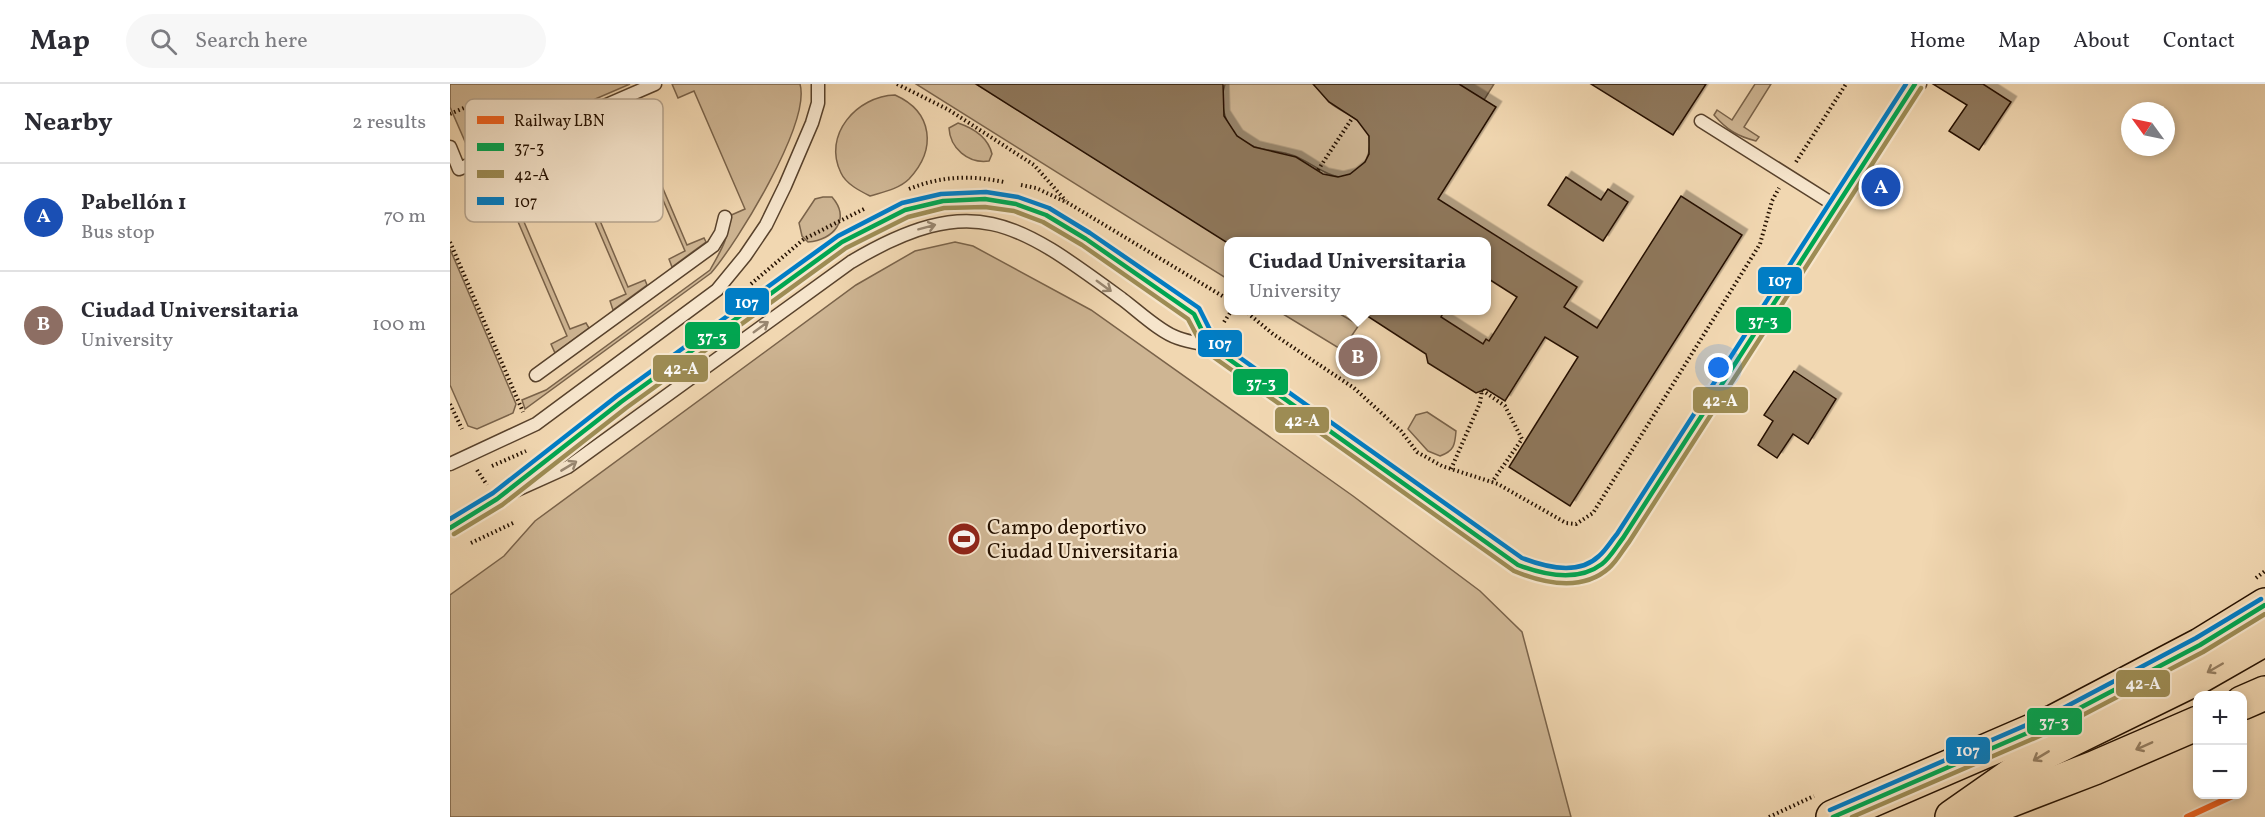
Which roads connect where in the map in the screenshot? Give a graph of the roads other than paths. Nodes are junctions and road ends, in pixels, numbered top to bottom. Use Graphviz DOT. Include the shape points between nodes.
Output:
graph roads {
  1 [pos="655,84"];
  2 [pos="818,84"];
  3 [pos="1916,85"];
  4 [pos="620,99"];
  5 [pos="1701,121"];
  6 [pos="450,147"];
  7 [pos="465,166"];
  8 [pos="1836,206"];
  9 [pos="725,217"];
  10 [pos="1209,345"];
  11 [pos="536,375"];
  12 [pos="451,464"];
  13 [pos="497,499"];
  14 [pos="450,528"];
  15 [pos="2265,605"];
  16 [pos="2265,639"];
  17 [pos="2265,693"];
  18 [pos="2247,701"];
  19 [pos="2193,725"];
  20 [pos="1833,817"];
  21 [pos="1952,817"];
  22 [pos="1968,817"];
  1 -- 4 [label="lane"];
  2 -- 12 [label="lane" via="812,123 766,225 717,290 536,424"];
  3 -- 8 [label="lane"];
  5 -- 8 [label="lane"];
  6 -- 7 [label="lane" via="459,169"];
  8 -- 10 [label="lane" via="1623,538 1600,566 1568,577 1543,575 1518,565"];
  9 -- 11 [label="lane" via="713,246"];
  13 -- 10 [label="lane, one-way" via="568,467 851,262 886,241 943,222 980,221 1006,226 1032,238 1176,338"];
  10 -- 13 [label="lane" via="1194,314 1086,238 1046,215 995,201 943,201 905,210 842,242 621,402"];
  13 -- 14 [label="lane"];
  15 -- 20 [label="highway" via="2200,645 2055,721"];
  16 -- 21 [label="highway, one-way" via="2195,679 2042,754"];
  17 -- 18 [label="highway"];
  19 -- 22 [label="highway, one-way"];
}
